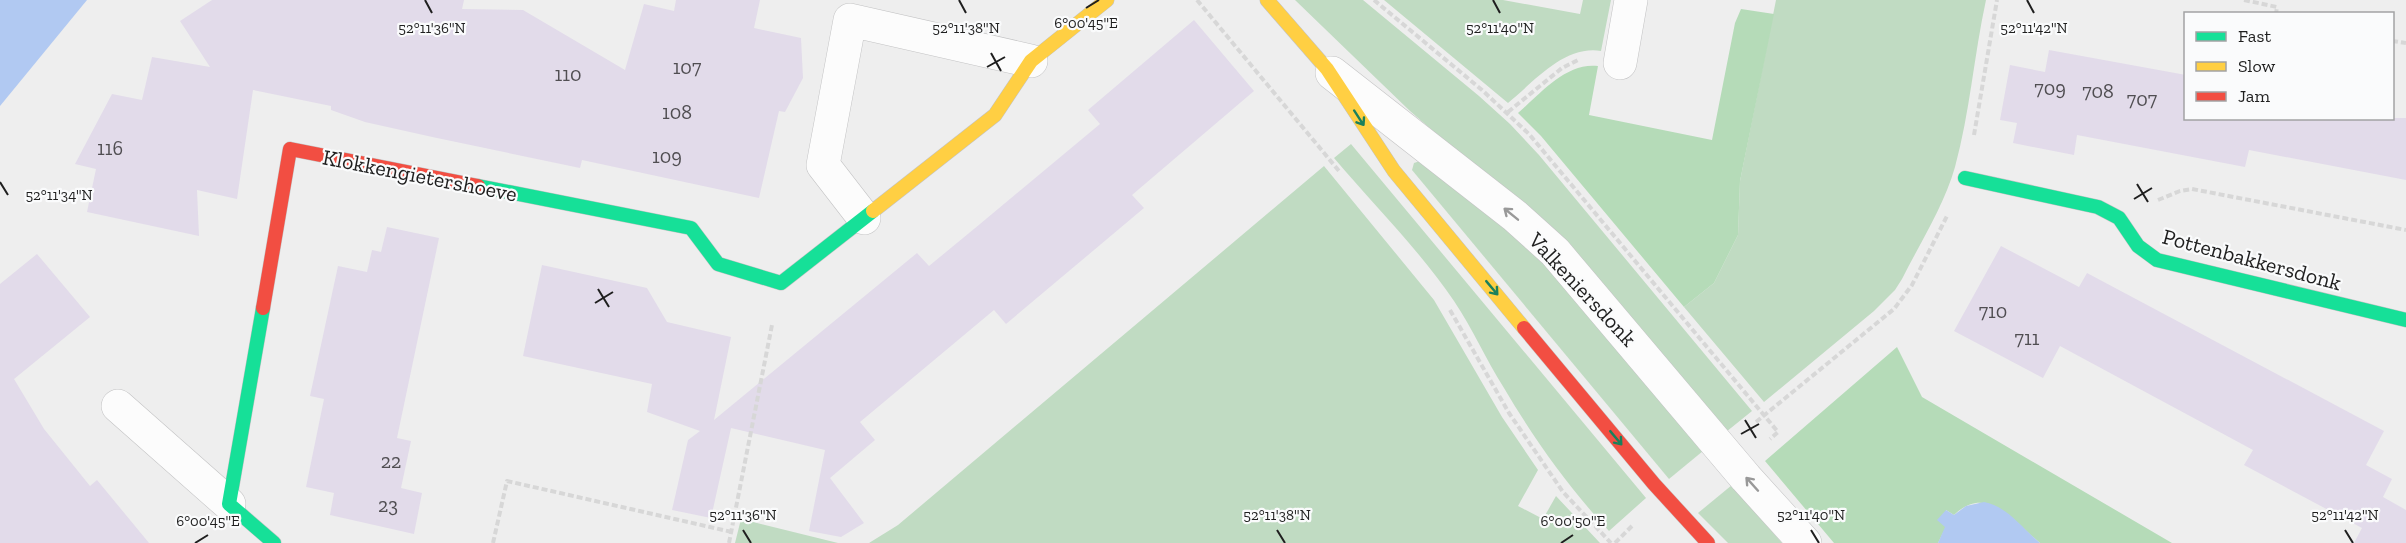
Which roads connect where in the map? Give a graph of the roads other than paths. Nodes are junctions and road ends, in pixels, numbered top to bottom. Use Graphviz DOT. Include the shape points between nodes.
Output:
graph roads {
  1 [pos="1107,0"];
  2 [pos="1267,0"];
  3 [pos="1631,0"];
  4 [pos="1031,61"];
  5 [pos="1620,63"];
  6 [pos="1327,69"];
  7 [pos="1965,178"];
  8 [pos="864,218"];
  9 [pos="2406,320"];
  10 [pos="118,406"];
  11 [pos="229,504"];
  12 [pos="274,543"];
  13 [pos="1708,543"];
  14 [pos="1805,543"];
  1 -- 4 [label="street"];
  2 -- 6 [label="street, Valkeniersdonk"];
  3 -- 5 [label="street"];
  4 -- 8 [label="street" via="995,115"];
  4 -- 8 [label="street" via="850,20 823,165"];
  6 -- 13 [label="street, Valkeniersdonk, one-way" via="1394,171 1654,484"];
  14 -- 6 [label="street, Valkeniersdonk, one-way" via="1555,252 1515,216"];
  7 -- 9 [label="street, Pottenbakkersdonk" via="2098,207 2119,218 2138,246 2157,260"];
  8 -- 11 [label="street, Klokkengietershoeve" via="781,283 718,264 692,228 290,149"];
  10 -- 11 [label="street"];
  11 -- 12 [label="street"];
}
